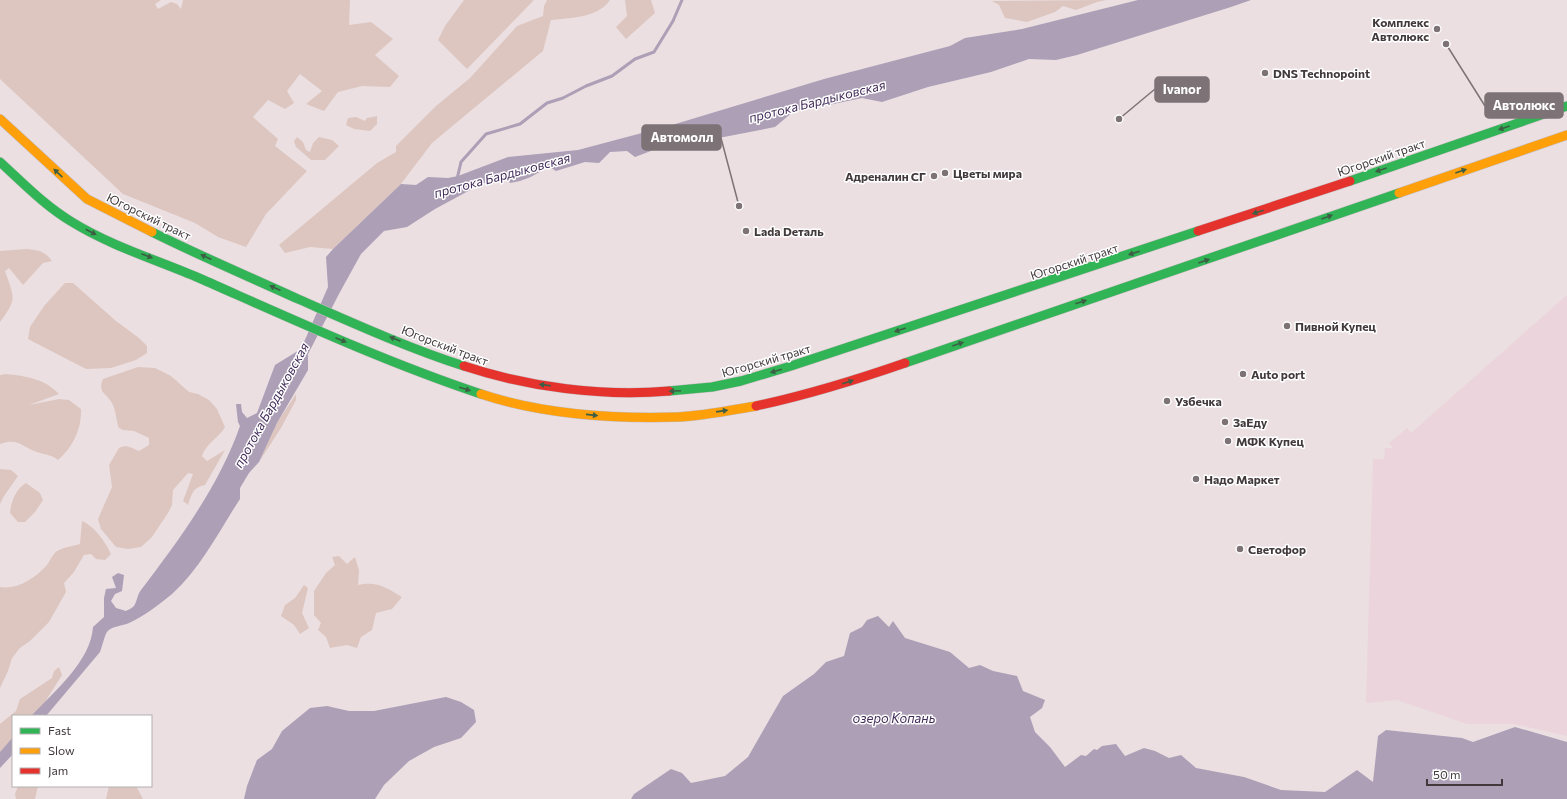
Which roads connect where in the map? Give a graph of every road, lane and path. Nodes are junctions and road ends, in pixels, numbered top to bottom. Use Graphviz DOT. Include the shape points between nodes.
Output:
graph roads {
  1 [pos="1567,106"];
  2 [pos="0,120"];
  3 [pos="1567,135"];
  4 [pos="0,162"];
  1 -- 2 [label="main road, Югорский тракт, one-way" via="1362,177 791,366 712,387 675,391 592,391 531,383 491,375 430,355 254,279 86,202"];
  4 -- 3 [label="main road, one-way" via="48,205 110,242 428,376 511,403 595,416 679,416 784,400 852,381"];
}
